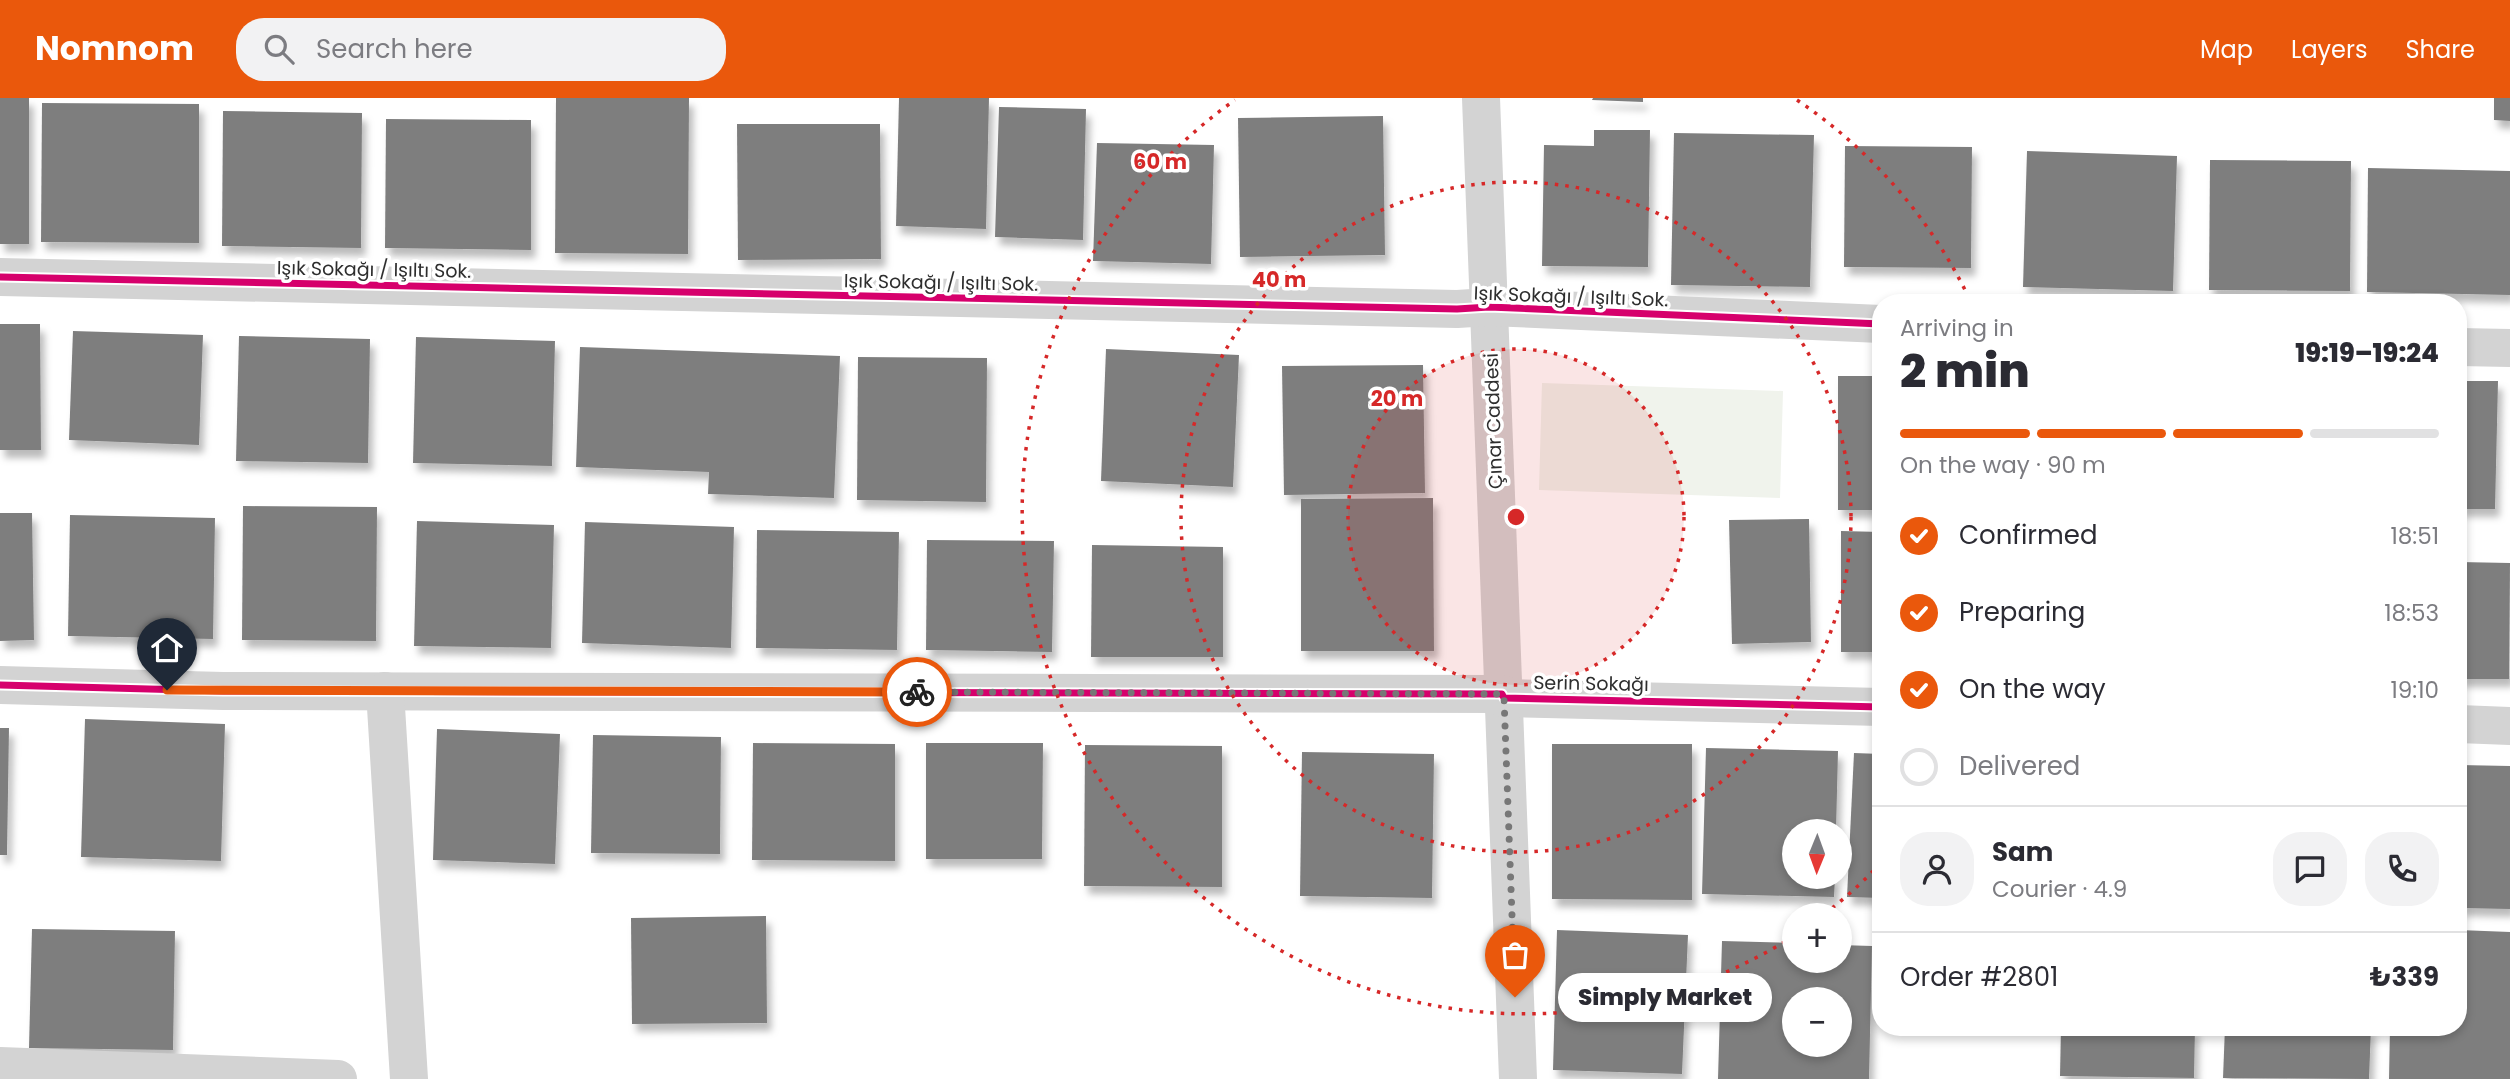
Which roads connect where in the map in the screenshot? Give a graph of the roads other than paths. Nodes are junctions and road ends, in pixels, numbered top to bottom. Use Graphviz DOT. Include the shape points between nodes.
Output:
graph roads {
  1 [pos="1480,98"];
  2 [pos="0,277"];
  3 [pos="1489,307"];
  4 [pos="1872,324"];
  5 [pos="2467,347"];
  6 [pos="2510,348"];
  7 [pos="0,685"];
  8 [pos="385,691"];
  9 [pos="1504,698"];
  10 [pos="1872,707"];
  11 [pos="2467,724"];
  12 [pos="2510,726"];
  13 [pos="0,1066"];
  14 [pos="338,1079"];
  15 [pos="410,1079"];
  16 [pos="1518,1079"];
  1 -- 3 [label="street, Çınar Caddesi"];
  2 -- 3 [label="street, Işık Sokağı / Işıltı Sok."];
  3 -- 4 [label="street, Işık Sokağı / Işıltı Sok."];
  3 -- 9 [label="street, Çınar Caddesi"];
  5 -- 6 [label="street"];
  7 -- 8 [label="street, Serin Sokağı"];
  8 -- 9 [label="street, Serin Sokağı" via="1502,694"];
  8 -- 15 [label="street"];
  9 -- 10 [label="street, Serin Sokağı"];
  9 -- 16 [label="street, Çınar Caddesi"];
  11 -- 12 [label="street"];
  13 -- 14 [label="street"];
}
